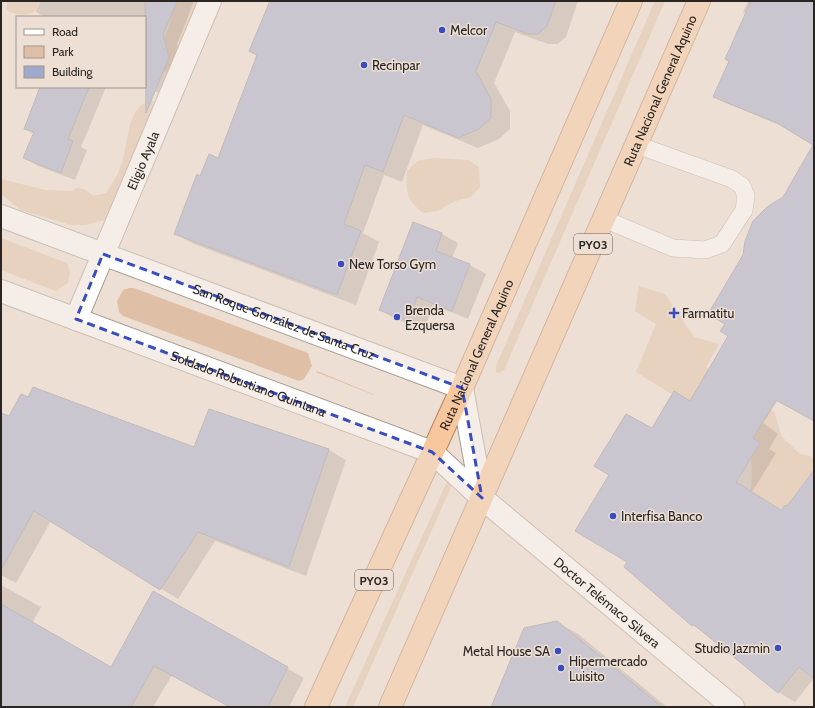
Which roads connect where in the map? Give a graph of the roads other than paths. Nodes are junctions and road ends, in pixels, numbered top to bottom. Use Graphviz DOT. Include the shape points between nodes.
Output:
graph roads {
  1 [pos="210,1"];
  2 [pos="631,1"];
  3 [pos="699,1"];
  4 [pos="636,145"];
  5 [pos="1,216"];
  6 [pos="604,219"];
  7 [pos="103,254"];
  8 [pos="1,291"];
  9 [pos="76,319"];
  10 [pos="462,388"];
  11 [pos="432,452"];
  12 [pos="482,498"];
  13 [pos="316,707"];
  14 [pos="390,707"];
  15 [pos="733,707"];
  1 -- 7 [label="street, Eligio Ayala"];
  2 -- 10 [label="highway, Ruta Nacional General Aquino / PY03"];
  3 -- 4 [label="highway, Ruta Nacional General Aquino / PY03"];
  4 -- 6 [label="highway, Ruta Nacional General Aquino / PY03"];
  4 -- 6 [label="lane" via="732,179 742,186 746,196 744,210 722,244 704,250 673,248"];
  5 -- 7 [label="street, San Roque González de Santa Cruz"];
  6 -- 12 [label="highway, Ruta Nacional General Aquino / PY03"];
  7 -- 9 [label="street, Eligio Ayala"];
  7 -- 10 [label="street, San Roque González de Santa Cruz"];
  8 -- 9 [label="street, Soldado Robustiano Quintana"];
  9 -- 11 [label="street, Soldado Robustiano Quintana"];
  10 -- 11 [label="highway, Ruta Nacional General Aquino / PY03"];
  10 -- 12 [label="street"];
  11 -- 12 [label="street, Soldado Robustiano Quintana"];
  11 -- 13 [label="highway, Ruta Nacional General Aquino / PY03"];
  12 -- 14 [label="highway, Ruta Nacional General Aquino / PY03"];
  12 -- 15 [label="street, Doctor Telémaco Silvera"];
}
